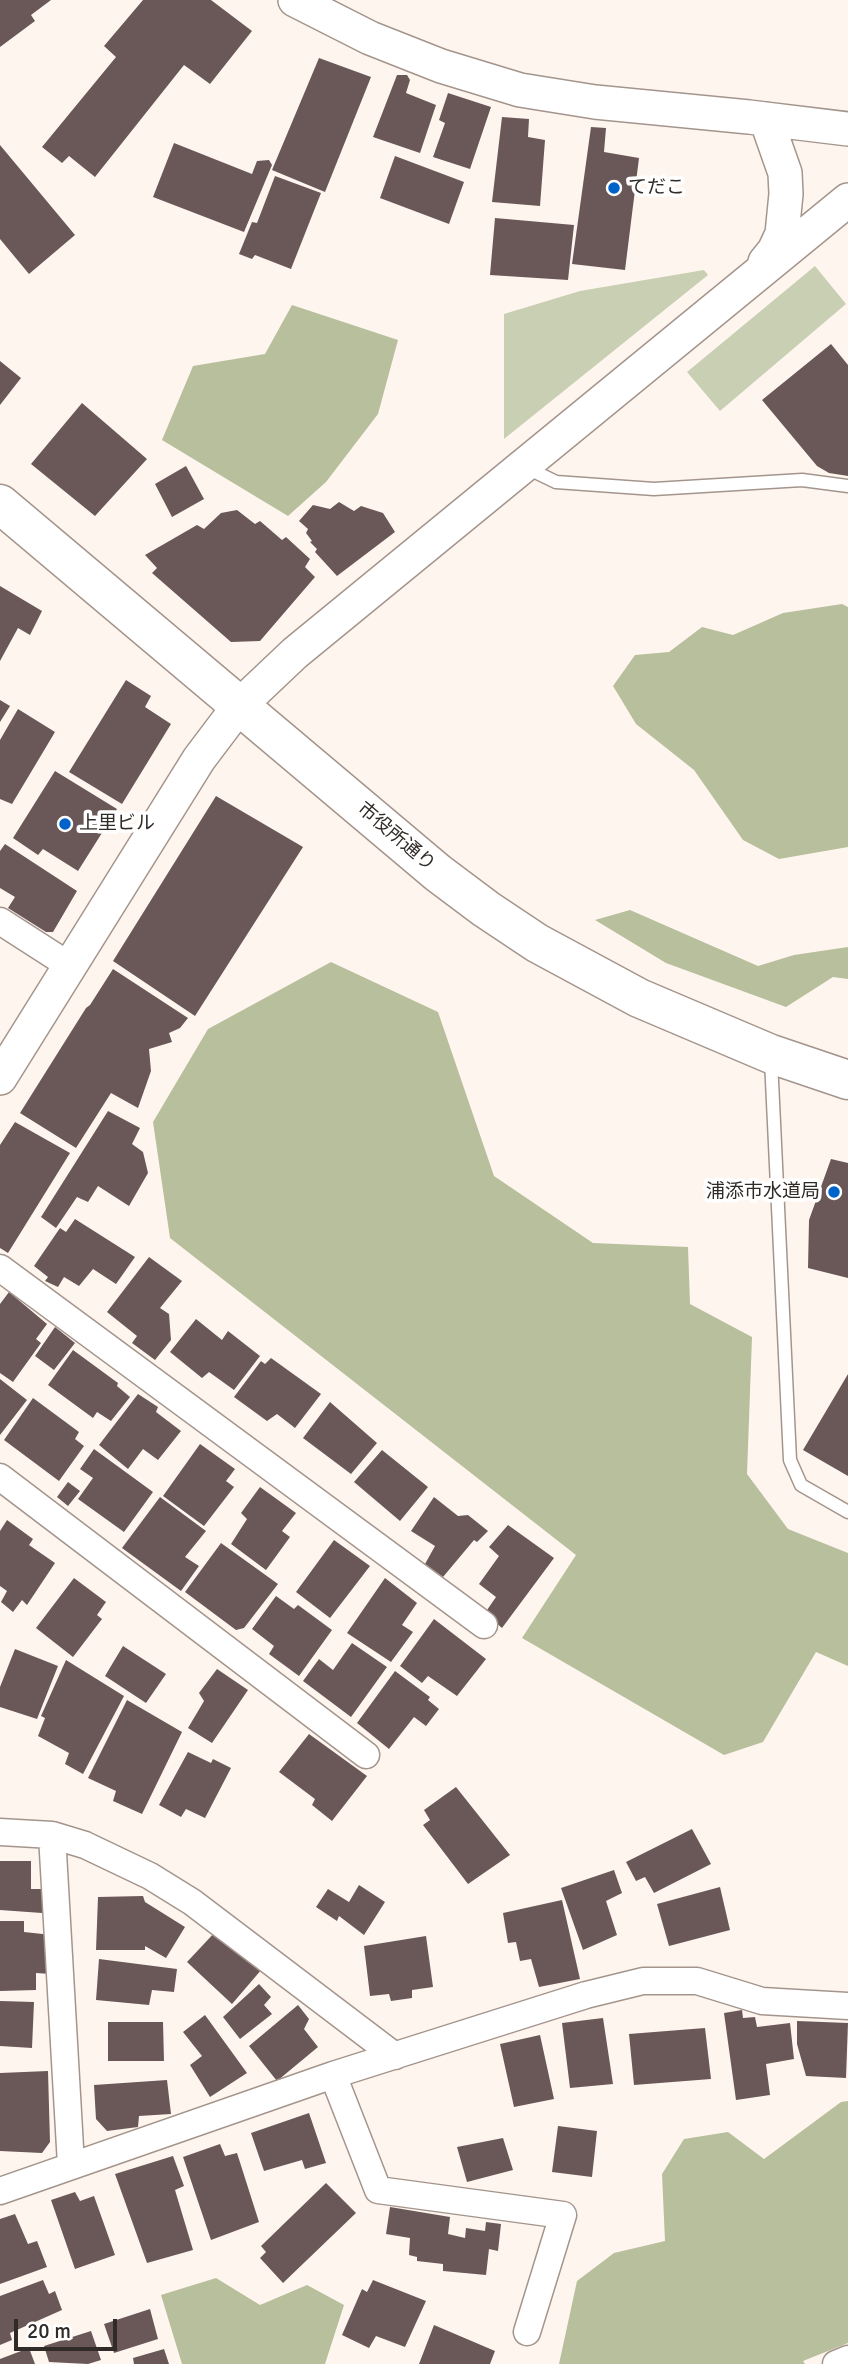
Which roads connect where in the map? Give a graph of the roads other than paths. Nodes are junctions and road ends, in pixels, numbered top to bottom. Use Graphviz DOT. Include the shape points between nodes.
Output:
graph roads {
  1 [pos="295,0"];
  2 [pos="766,119"];
  3 [pos="848,129"];
  4 [pos="848,200"];
  5 [pos="743,288"];
  6 [pos="523,466"];
  7 [pos="848,486"];
  8 [pos="0,504"];
  9 [pos="239,706"];
  10 [pos="0,921"];
  11 [pos="70,965"];
  12 [pos="771,1054"];
  13 [pos="0,1079"];
  14 [pos="848,1080"];
  15 [pos="0,1269"];
  16 [pos="0,1477"];
  17 [pos="848,1512"];
  18 [pos="484,1625"];
  19 [pos="366,1755"];
  20 [pos="0,1832"];
  21 [pos="52,1835"];
  22 [pos="848,2006"];
  23 [pos="396,2056"];
  24 [pos="333,2075"];
  25 [pos="71,2165"];
  26 [pos="0,2191"];
  27 [pos="527,2332"];
  28 [pos="848,2359"];
  29 [pos="836,2364"];
  1 -- 2 [label="street" via="382,43 520,90"];
  2 -- 3 [label="street"];
  2 -- 5 [label="street" via="785,173 786,212 774,251"];
  4 -- 5 [label="street"];
  5 -- 6 [label="street"];
  6 -- 7 [label="lane" via="556,482 629,487 802,480"];
  6 -- 9 [label="street" via="295,653"];
  8 -- 9 [label="main road, 市役所通り"];
  9 -- 11 [label="street" via="199,759"];
  9 -- 12 [label="main road, 市役所通り" via="438,873 537,943 639,998"];
  10 -- 11 [label="street"];
  11 -- 13 [label="street"];
  12 -- 14 [label="main road, 市役所通り"];
  12 -- 17 [label="lane" via="790,1460 801,1485"];
  15 -- 18 [label="street"];
  16 -- 19 [label="street"];
  20 -- 21 [label="street"];
  21 -- 23 [label="street" via="85,1845 150,1876 192,1902"];
  21 -- 25 [label="street"];
  22 -- 23 [label="street" via="762,2001 697,1981 643,1981"];
  23 -- 24 [label="street"];
  24 -- 25 [label="street"];
  24 -- 27 [label="street" via="378,2190 563,2215"];
  25 -- 26 [label="street"];
  28 -- 29 [label="street"];
}
